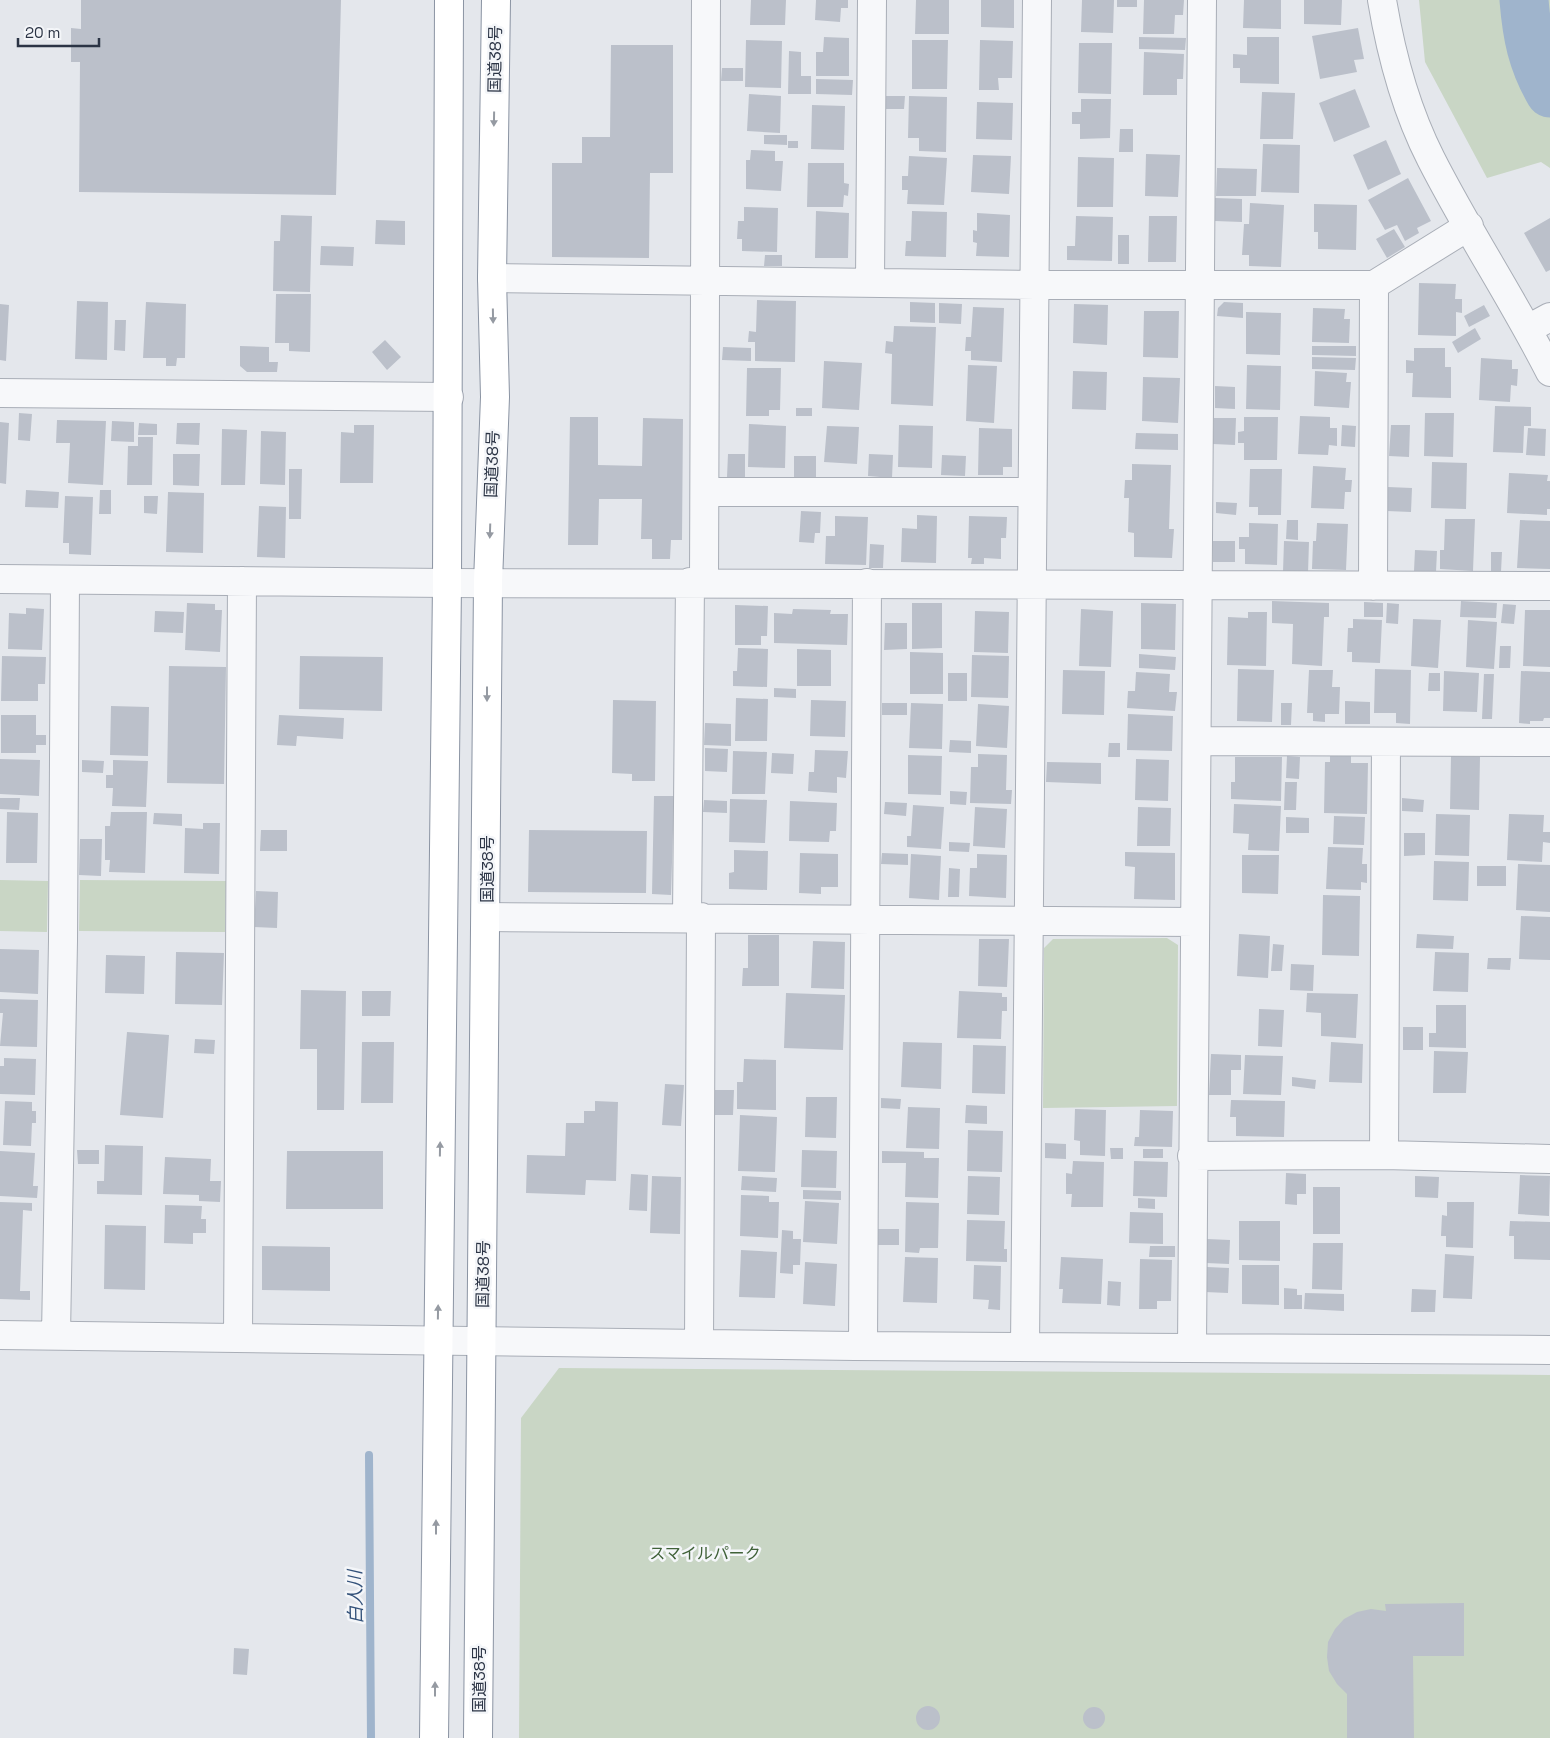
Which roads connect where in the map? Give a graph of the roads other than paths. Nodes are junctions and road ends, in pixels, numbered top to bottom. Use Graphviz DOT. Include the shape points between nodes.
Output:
graph roads {
  1 [pos="448,0"];
  2 [pos="496,0"];
  3 [pos="706,0"];
  4 [pos="872,0"];
  5 [pos="1036,0"];
  6 [pos="1202,0"];
  7 [pos="1382,0"];
  8 [pos="1468,226"];
  9 [pos="492,278"];
  10 [pos="706,280"];
  11 [pos="870,282"];
  12 [pos="1035,284"];
  13 [pos="1198,285"];
  14 [pos="1374,285"];
  15 [pos="1539,323"];
  16 [pos="1550,372"];
  17 [pos="0,393"];
  18 [pos="448,396"];
  19 [pos="705,492"];
  20 [pos="1032,492"];
  21 [pos="0,579"];
  22 [pos="65,580"];
  23 [pos="242,581"];
  24 [pos="488,582"];
  25 [pos="697,582"];
  26 [pos="447,583"];
  27 [pos="867,584"];
  28 [pos="1030,584"];
  29 [pos="1197,586"];
  30 [pos="1373,586"];
  31 [pos="1550,586"];
  32 [pos="1197,741"];
  33 [pos="1550,742"];
  34 [pos="1386,743"];
  35 [pos="486,917"];
  36 [pos="694,917"];
  37 [pos="1028,919"];
  38 [pos="865,920"];
  39 [pos="1195,922"];
  40 [pos="1384,1155"];
  41 [pos="1192,1156"];
  42 [pos="1550,1159"];
  43 [pos="0,1335"];
  44 [pos="56,1335"];
  45 [pos="238,1338"];
  46 [pos="437,1341"];
  47 [pos="482,1342"];
  48 [pos="699,1344"];
  49 [pos="862,1346"];
  50 [pos="1025,1347"];
  51 [pos="1192,1348"];
  52 [pos="1550,1350"];
  53 [pos="434,1738"];
  54 [pos="478,1738"];
  1 -- 18 [label="highway"];
  2 -- 9 [label="highway, 国道38号, one-way"];
  3 -- 10 [label="street"];
  4 -- 11 [label="street"];
  5 -- 12 [label="street"];
  6 -- 13 [label="street"];
  7 -- 8 [label="street" via="1403,88 1430,158"];
  8 -- 14 [label="street"];
  8 -- 15 [label="street"];
  9 -- 10 [label="street"];
  9 -- 24 [label="highway, 国道38号, one-way" via="495,397"];
  10 -- 11 [label="street"];
  10 -- 19 [label="street"];
  11 -- 12 [label="street"];
  12 -- 13 [label="street"];
  12 -- 20 [label="street"];
  13 -- 14 [label="street"];
  13 -- 29 [label="street"];
  14 -- 30 [label="street"];
  15 -- 16 [label="street"];
  17 -- 18 [label="street"];
  18 -- 26 [label="highway"];
  19 -- 20 [label="street"];
  19 -- 25 [label="street"];
  20 -- 28 [label="street"];
  21 -- 22 [label="street"];
  22 -- 23 [label="street"];
  22 -- 44 [label="street" via="64,941"];
  23 -- 26 [label="street"];
  23 -- 45 [label="street"];
  24 -- 25 [label="street"];
  24 -- 26 [label="street"];
  24 -- 35 [label="highway, 国道38号, one-way"];
  25 -- 27 [label="street"];
  25 -- 36 [label="street"];
  46 -- 26 [label="highway, one-way"];
  27 -- 28 [label="street"];
  27 -- 38 [label="street"];
  28 -- 29 [label="street"];
  28 -- 37 [label="street"];
  29 -- 30 [label="street"];
  29 -- 32 [label="street"];
  30 -- 31 [label="street"];
  32 -- 34 [label="street"];
  32 -- 39 [label="street"];
  33 -- 34 [label="street"];
  34 -- 40 [label="street"];
  35 -- 36 [label="street"];
  35 -- 47 [label="highway, 国道38号"];
  36 -- 38 [label="street"];
  36 -- 48 [label="street"];
  37 -- 38 [label="street"];
  37 -- 39 [label="street"];
  37 -- 50 [label="street"];
  38 -- 49 [label="street"];
  39 -- 41 [label="street"];
  40 -- 41 [label="street"];
  40 -- 42 [label="street"];
  41 -- 51 [label="street"];
  43 -- 44 [label="street"];
  44 -- 45 [label="street"];
  45 -- 46 [label="street"];
  46 -- 47 [label="street"];
  53 -- 46 [label="highway, one-way"];
  47 -- 48 [label="street"];
  47 -- 54 [label="highway, 国道38号"];
  48 -- 49 [label="street"];
  49 -- 50 [label="street"];
  50 -- 51 [label="street"];
  51 -- 52 [label="street"];
}
